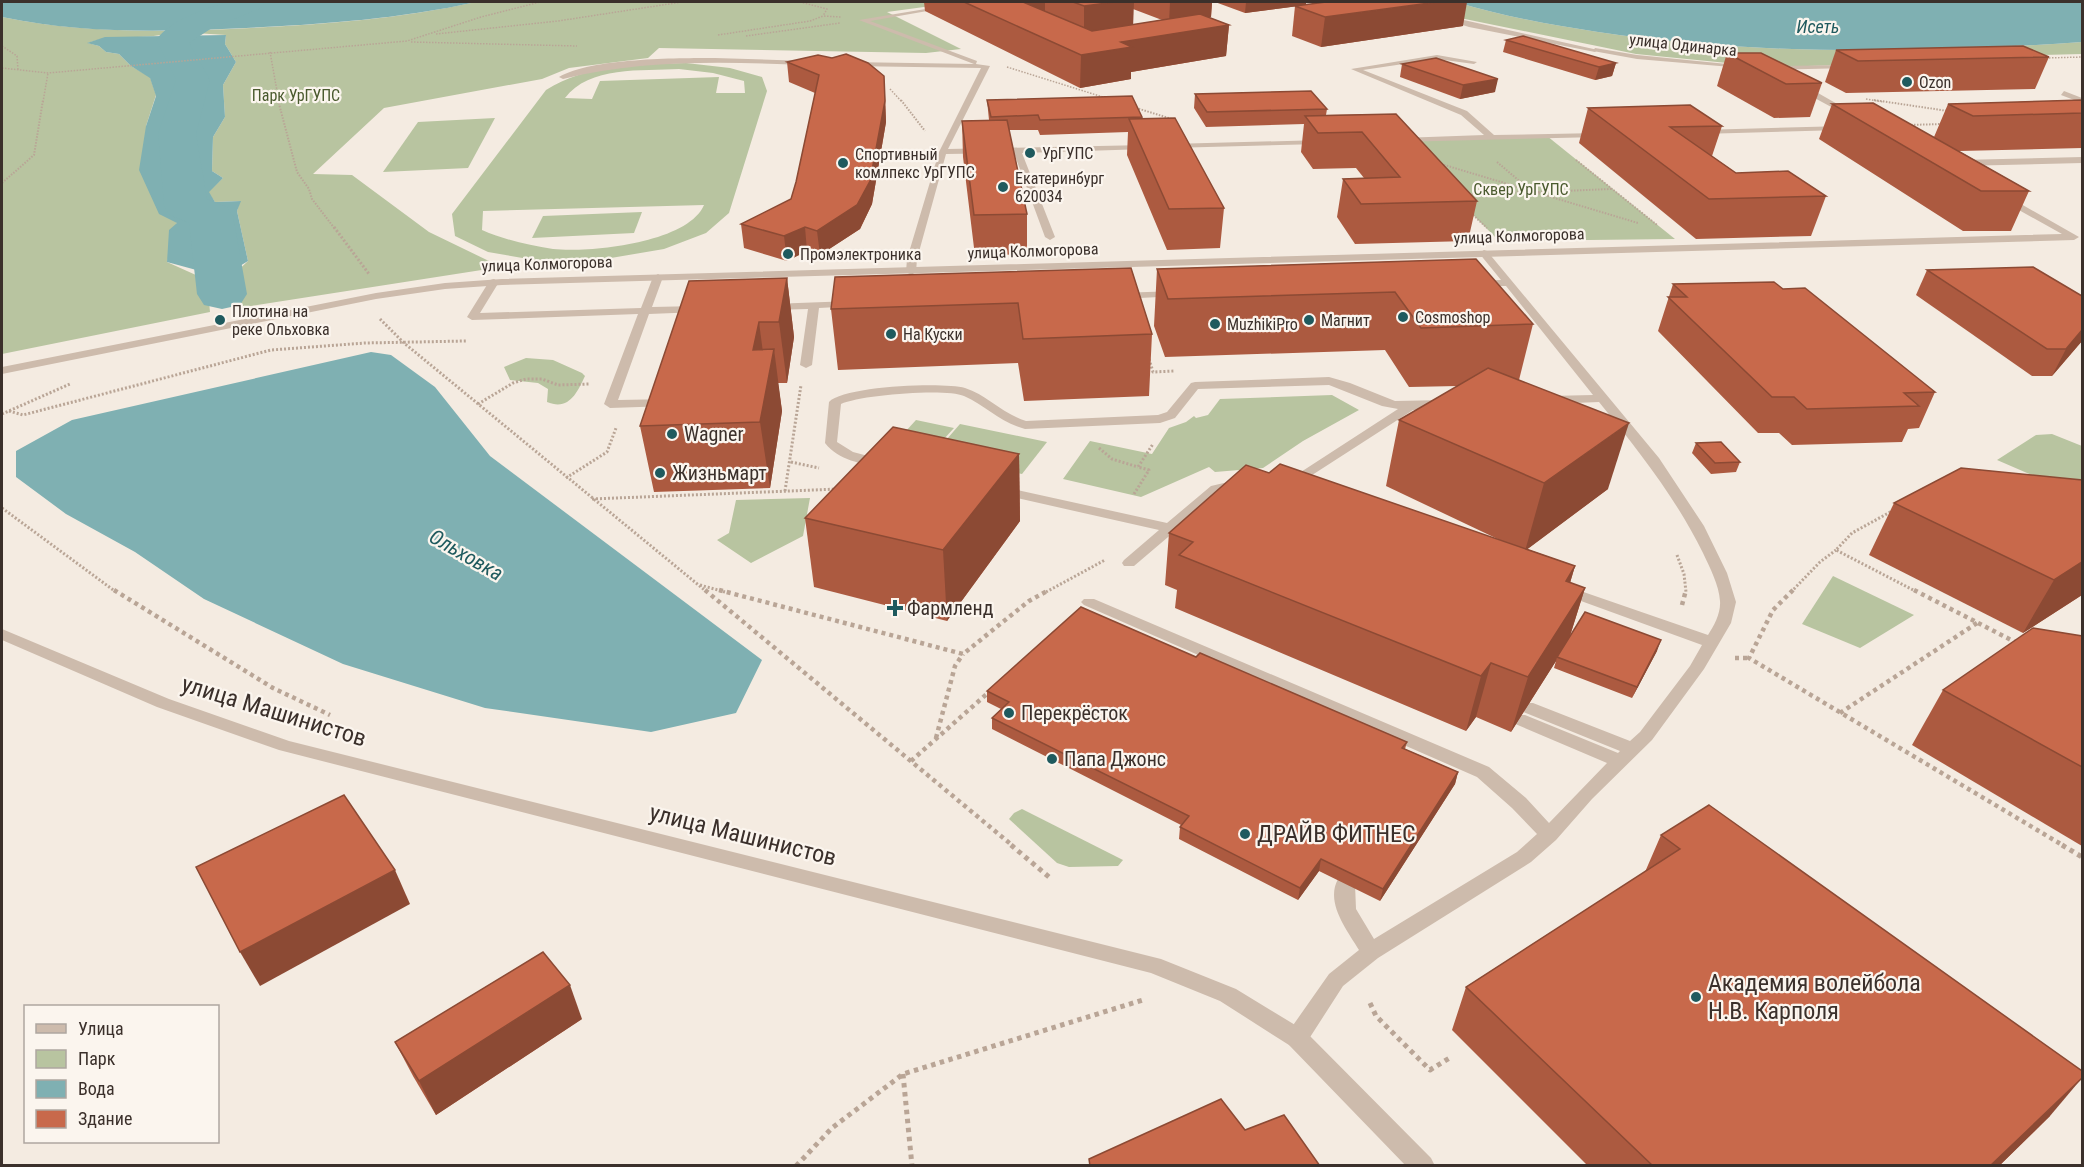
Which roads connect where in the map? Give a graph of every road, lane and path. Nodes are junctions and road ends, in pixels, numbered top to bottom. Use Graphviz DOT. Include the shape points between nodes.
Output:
graph roads {
  1 [pos="540,2"];
  2 [pos="682,2"];
  3 [pos="800,2"];
  4 [pos="976,2"];
  5 [pos="1437,15"];
  6 [pos="430,35"];
  7 [pos="718,35"];
  8 [pos="2,46"];
  9 [pos="270,52"];
  10 [pos="2082,57"];
  11 [pos="2047,58"];
  12 [pos="1473,62"];
  13 [pos="811,63"];
  14 [pos="834,63"];
  15 [pos="986,66"];
  16 [pos="1005,66"];
  17 [pos="1863,66"];
  18 [pos="2,68"];
  19 [pos="1768,68"];
  20 [pos="18,70"];
  21 [pos="48,73"];
  22 [pos="563,77"];
  23 [pos="1787,79"];
  24 [pos="1797,84"];
  25 [pos="885,86"];
  26 [pos="2064,93"];
  27 [pos="1105,98"];
  28 [pos="1864,98"];
  29 [pos="2082,101"];
  30 [pos="1127,105"];
  31 [pos="1954,112"];
  32 [pos="1855,116"];
  33 [pos="1172,119"];
  34 [pos="1951,124"];
  35 [pos="1904,125"];
  36 [pos="1851,127"];
  37 [pos="1694,132"];
  38 [pos="1604,135"];
  39 [pos="1547,136"];
  40 [pos="1468,138"];
  41 [pos="1492,138"];
  42 [pos="1399,140"];
  43 [pos="1387,141"];
  44 [pos="1330,142"];
  45 [pos="1017,150"];
  46 [pos="943,152"];
  47 [pos="2082,159"];
  48 [pos="1953,164"];
  49 [pos="2,183"];
  50 [pos="1613,189"];
  51 [pos="1533,192"];
  52 [pos="1993,192"];
  53 [pos="1464,194"];
  54 [pos="1468,210"];
  55 [pos="1642,225"];
  56 [pos="1653,228"];
  57 [pos="1050,237"];
  58 [pos="2078,239"];
  59 [pos="1511,252"];
  60 [pos="1484,253"];
  61 [pos="911,272"];
  62 [pos="370,275"];
  63 [pos="658,277"];
  64 [pos="494,282"];
  65 [pos="1509,283"];
  66 [pos="1467,284"];
  67 [pos="1182,294"];
  68 [pos="1111,296"];
  69 [pos="862,304"];
  70 [pos="814,306"];
  71 [pos="757,308"];
  72 [pos="712,309"];
  73 [pos="645,311"];
  74 [pos="379,318"];
  75 [pos="404,343"];
  76 [pos="806,365"];
  77 [pos="2,371"];
  78 [pos="80,380"];
  79 [pos="618,383"];
  80 [pos="1603,398"];
  81 [pos="1535,400"];
  82 [pos="1457,403"];
  83 [pos="478,404"];
  84 [pos="1412,405"];
  85 [pos="680,406"];
  86 [pos="9,411"];
  87 [pos="2,414"];
  88 [pos="1160,419"];
  89 [pos="607,452"];
  90 [pos="791,462"];
  91 [pos="898,467"];
  92 [pos="825,469"];
  93 [pos="566,478"];
  94 [pos="1260,483"];
  95 [pos="984,487"];
  96 [pos="845,488"];
  97 [pos="1305,498"];
  98 [pos="592,499"];
  99 [pos="1901,506"];
  100 [pos="2,508"];
  101 [pos="1119,517"];
  102 [pos="1169,528"];
  103 [pos="1674,548"];
  104 [pos="1836,550"];
  105 [pos="1112,556"];
  106 [pos="1129,562"];
  107 [pos="696,584"];
  108 [pos="1549,585"];
  109 [pos="1089,602"];
  110 [pos="1977,623"];
  111 [pos="1670,628"];
  112 [pos="2,633"];
  113 [pos="1711,642"];
  114 [pos="2026,647"];
  115 [pos="963,654"];
  116 [pos="996,686"];
  117 [pos="1523,713"];
  118 [pos="1840,713"];
  119 [pos="330,715"];
  120 [pos="936,739"];
  121 [pos="1626,755"];
  122 [pos="911,761"];
  123 [pos="1549,835"];
  124 [pos="2082,857"];
  125 [pos="1049,878"];
  126 [pos="1345,884"];
  127 [pos="1371,952"];
  128 [pos="1146,999"];
  129 [pos="1370,1003"];
  130 [pos="1297,1038"];
  131 [pos="1451,1057"];
  132 [pos="903,1074"];
  133 [pos="796,1166"];
  134 [pos="912,1166"];
  135 [pos="1423,1166"];
  1 -- 6 [label="path"];
  2 -- 6 [label="path"];
  3 -- 7 [label="path" via="826,9 823,16"];
  4 -- 15 [label="street" via="862,20"];
  5 -- 19 [label="street, улица Одинарка" via="1595,50"];
  6 -- 9 [label="path" via="407,41"];
  8 -- 20 [label="path" via="17,56"];
  9 -- 21 [label="path"];
  9 -- 62 [label="path" via="297,172 312,199"];
  10 -- 11 [label="path"];
  12 -- 41 [label="street" via="1437,57 1355,69 1464,113"];
  13 -- 22 [label="street" via="658,60 609,65"];
  14 -- 15 [label="street"];
  15 -- 46 [label="street"];
  16 -- 27 [label="path"];
  17 -- 19 [label="street"];
  18 -- 20 [label="path"];
  19 -- 23 [label="street, улица Одинарка"];
  20 -- 21 [label="path"];
  21 -- 49 [label="path" via="34,155"];
  24 -- 32 [label="street"];
  25 -- 46 [label="path" via="894,91"];
  26 -- 29 [label="street"];
  28 -- 31 [label="path"];
  30 -- 33 [label="path"];
  34 -- 35 [label="path"];
  36 -- 37 [label="street"];
  38 -- 39 [label="street"];
  39 -- 41 [label="street"];
  39 -- 50 [label="path"];
  40 -- 41 [label="street"];
  40 -- 42 [label="street"];
  40 -- 51 [label="path"];
  42 -- 43 [label="street"];
  42 -- 51 [label="path" via="1414,156"];
  44 -- 45 [label="street"];
  45 -- 46 [label="street"];
  45 -- 57 [label="street"];
  46 -- 61 [label="street"];
  47 -- 48 [label="street"];
  50 -- 51 [label="path"];
  50 -- 56 [label="path" via="1664,231"];
  51 -- 53 [label="path"];
  51 -- 55 [label="path"];
  52 -- 58 [label="street"];
  54 -- 59 [label="path"];
  58 -- 59 [label="street, улица Колмогорова"];
  59 -- 60 [label="street, улица Колмогорова"];
  60 -- 61 [label="street, улица Колмогорова"];
  60 -- 65 [label="street"];
  61 -- 63 [label="street, улица Колмогорова"];
  63 -- 64 [label="street, улица Колмогорова"];
  63 -- 73 [label="street"];
  64 -- 73 [label="street" via="472,317"];
  64 -- 77 [label="street, улица Колмогорова" via="376,296"];
  65 -- 66 [label="street"];
  65 -- 80 [label="street"];
  67 -- 68 [label="street"];
  69 -- 70 [label="street"];
  70 -- 71 [label="street"];
  70 -- 76 [label="street"];
  72 -- 73 [label="street"];
  73 -- 79 [label="street"];
  74 -- 75 [label="path"];
  75 -- 83 [label="path"];
  75 -- 86 [label="path" via="272,350 23,415"];
  78 -- 86 [label="path"];
  79 -- 83 [label="path" via="558,385 542,379 526,380 513,383"];
  79 -- 85 [label="street" via="606,414"];
  80 -- 81 [label="street"];
  80 -- 113 [label="street" via="1654,461 1697,526 1720,573 1728,602 1723,623"];
  82 -- 84 [label="street"];
  83 -- 93 [label="path"];
  84 -- 88 [label="street" via="1388,403 1344,383 1329,381 1195,386 1171,415"];
  84 -- 97 [label="street" via="1279,489"];
  86 -- 87 [label="path"];
  88 -- 91 [label="street" via="1025,425 1011,422 961,390 869,393 845,396 835,402 831,443 838,451"];
  88 -- 101 [label="path" via="1163,428 1138,467 1149,470"];
  89 -- 93 [label="path"];
  90 -- 92 [label="path"];
  93 -- 98 [label="path"];
  94 -- 102 [label="street" via="1234,483 1216,489"];
  95 -- 101 [label="street"];
  96 -- 98 [label="path"];
  98 -- 107 [label="path"];
  99 -- 104 [label="path" via="1852,533"];
  100 -- 119 [label="path" via="109,587 273,688"];
  101 -- 102 [label="street"];
  102 -- 106 [label="street"];
  103 -- 111 [label="path" via="1687,578 1686,597"];
  104 -- 110 [label="path"];
  104 -- 118 [label="path" via="1773,610 1749,658"];
  105 -- 115 [label="path" via="1029,601"];
  107 -- 115 [label="path"];
  107 -- 122 [label="path"];
  108 -- 111 [label="street"];
  109 -- 123 [label="street" via="1483,772"];
  110 -- 114 [label="path"];
  110 -- 118 [label="path"];
  111 -- 113 [label="street"];
  112 -- 130 [label="street, улица Машинистов" via="163,703 285,746 1154,965 1228,995"];
  113 -- 121 [label="street" via="1646,736"];
  115 -- 120 [label="path" via="955,666"];
  116 -- 120 [label="path"];
  117 -- 121 [label="street"];
  118 -- 124 [label="path"];
  120 -- 122 [label="path"];
  121 -- 123 [label="street"];
  122 -- 125 [label="path"];
  123 -- 127 [label="street" via="1524,857"];
  126 -- 127 [label="street" via="1346,910"];
  127 -- 130 [label="street" via="1336,980"];
  128 -- 132 [label="path"];
  129 -- 131 [label="path" via="1376,1016 1430,1071"];
  130 -- 135 [label="street, улица Машинистов"];
  132 -- 133 [label="path" via="832,1128"];
  132 -- 134 [label="path"];
}
